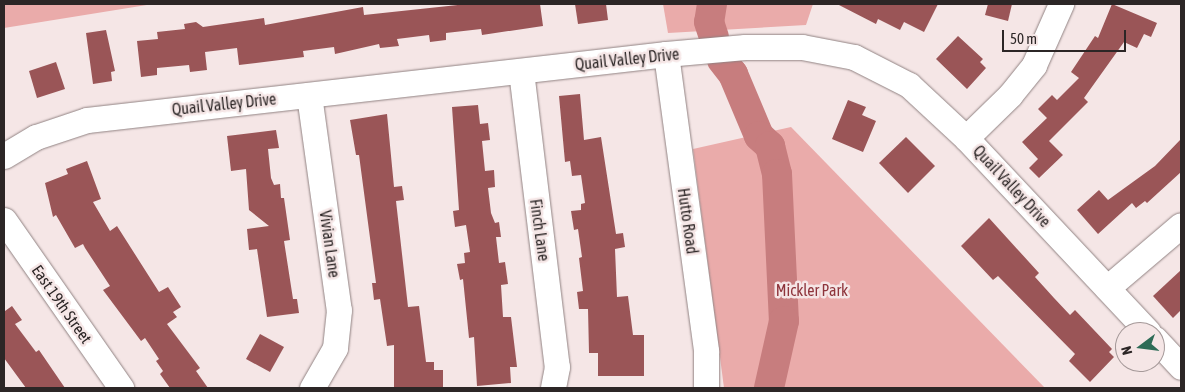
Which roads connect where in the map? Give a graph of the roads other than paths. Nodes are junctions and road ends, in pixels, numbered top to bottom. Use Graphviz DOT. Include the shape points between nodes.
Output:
graph roads {
  1 [pos="1061,4"];
  2 [pos="666,54"];
  3 [pos="521,71"];
  4 [pos="309,95"];
  5 [pos="966,138"];
  6 [pos="4,156"];
  7 [pos="4,220"];
  8 [pos="1181,225"];
  9 [pos="1107,288"];
  10 [pos="1139,322"];
  11 [pos="1165,350"];
  12 [pos="1181,367"];
  13 [pos="121,388"];
  14 [pos="312,388"];
  15 [pos="553,388"];
  16 [pos="706,388"];
  1 -- 5 [label="street" via="1034,65 1010,95"];
  2 -- 3 [label="street, Quail Valley Drive"];
  2 -- 5 [label="street, Quail Valley Drive" via="768,46 802,47 854,57 910,85"];
  2 -- 16 [label="street, Hutto Road" via="706,351"];
  3 -- 4 [label="street, Quail Valley Drive"];
  3 -- 15 [label="street, Finch Lane" via="557,368"];
  4 -- 6 [label="street, Quail Valley Drive" via="87,120 36,136"];
  4 -- 14 [label="street, Vivian Lane" via="339,310 335,348"];
  5 -- 9 [label="street, Quail Valley Drive"];
  7 -- 13 [label="street, East 19th Street"];
  8 -- 9 [label="street"];
  9 -- 10 [label="street, Quail Valley Drive"];
  11 -- 12 [label="street"];
}
